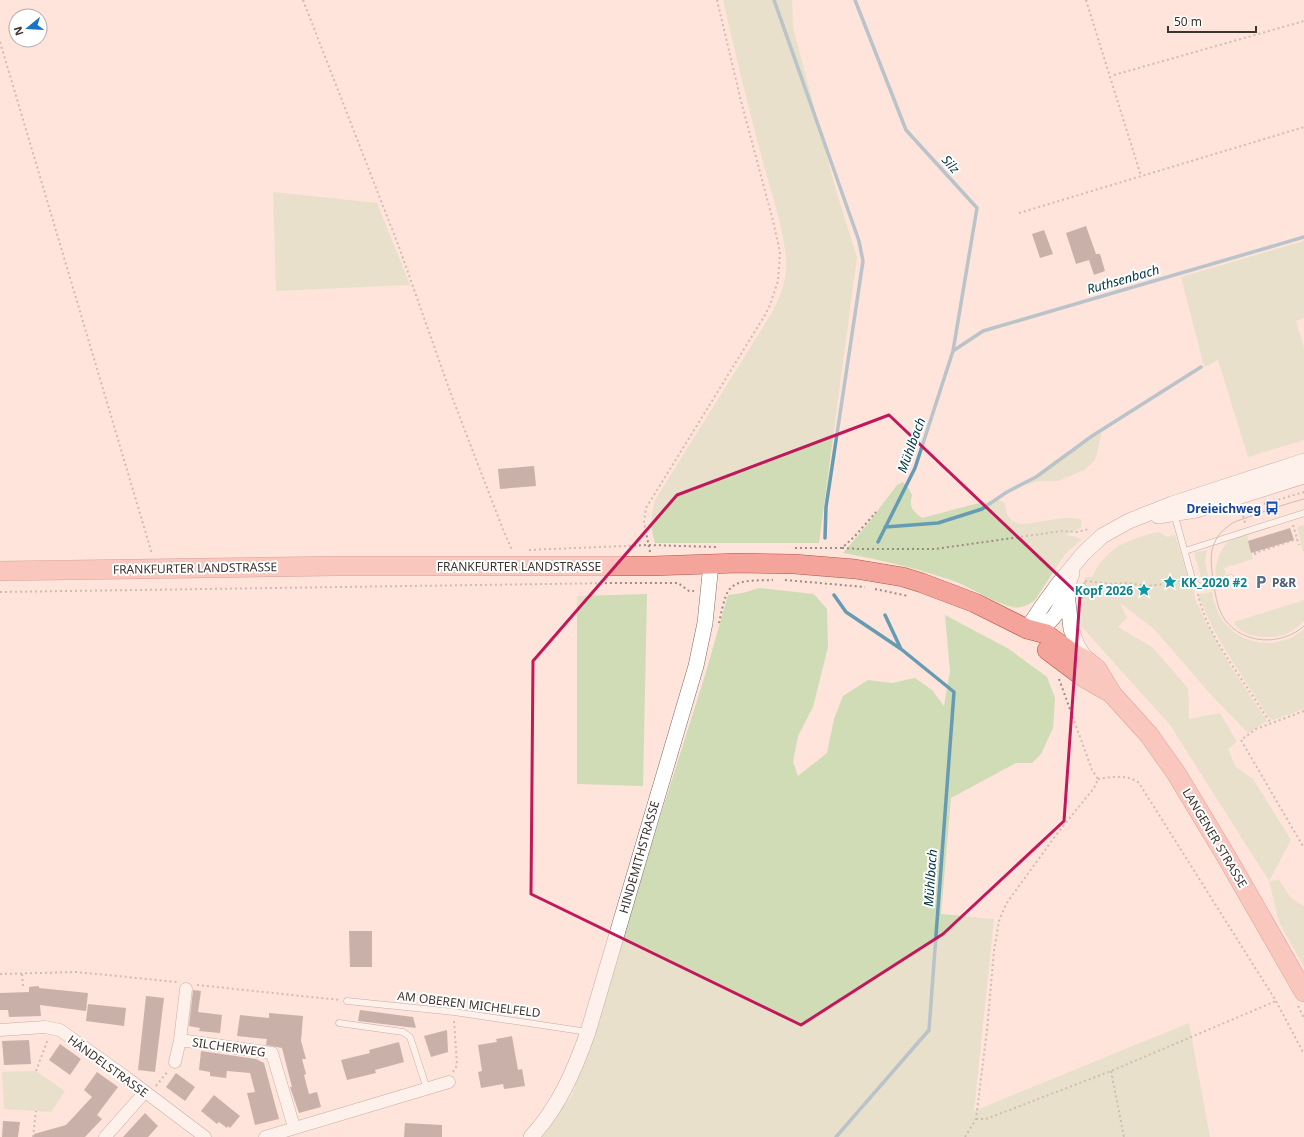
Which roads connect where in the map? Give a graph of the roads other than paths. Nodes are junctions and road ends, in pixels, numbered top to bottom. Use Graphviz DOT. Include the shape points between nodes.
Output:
graph roads {
  1 [pos="1304,461"];
  2 [pos="1304,476"];
  3 [pos="1228,507"];
  4 [pos="1173,509"];
  5 [pos="1196,510"];
  6 [pos="1304,514"];
  7 [pos="1185,551"];
  8 [pos="714,556"];
  9 [pos="1075,564"];
  10 [pos="0,571"];
  11 [pos="1231,578"];
  12 [pos="1067,590"];
  13 [pos="1027,629"];
  14 [pos="1087,661"];
  15 [pos="1112,694"];
  16 [pos="186,985"];
  17 [pos="1300,998"];
  18 [pos="347,1001"];
  19 [pos="339,1023"];
  20 [pos="0,1030"];
  21 [pos="588,1032"];
  22 [pos="180,1040"];
  23 [pos="175,1062"];
  24 [pos="449,1082"];
  25 [pos="427,1089"];
  26 [pos="147,1094"];
  27 [pos="294,1127"];
  28 [pos="105,1137"];
  29 [pos="205,1137"];
  30 [pos="264,1137"];
  31 [pos="531,1137"];
  1 -- 4 [label="street"];
  2 -- 5 [label="street"];
  3 -- 5 [label="lane" via="1207,514"];
  4 -- 5 [label="street"];
  4 -- 7 [label="lane"];
  4 -- 9 [label="street" via="1102,536"];
  6 -- 7 [label="lane"];
  7 -- 11 [label="lane" via="1194,582 1200,587"];
  8 -- 10 [label="main road, FRANKFURTER LANDSTRASSE" via="653,566 344,566"];
  8 -- 13 [label="main road, FRANKFURTER LANDSTRASSE" via="854,569 903,577 975,603"];
  8 -- 21 [label="street, HINDEMITHSTRASSE" via="696,666"];
  9 -- 12 [label="street"];
  9 -- 13 [label="street"];
  12 -- 13 [label="street" via="1053,619 1042,626"];
  12 -- 14 [label="street" via="1071,629"];
  13 -- 14 [label="main road, LANGENER STRASSE" via="1046,634"];
  13 -- 15 [label="main road, LANGENER STRASSE" via="1040,644 1083,677"];
  14 -- 15 [label="main road, LANGENER STRASSE" via="1097,669"];
  15 -- 17 [label="main road, LANGENER STRASSE" via="1149,735 1176,773 1219,843"];
  16 -- 22 [label="street, SILCHERWEG"];
  18 -- 21 [label="lane, AM OBEREN MICHELFELD" via="454,1012"];
  19 -- 25 [label="lane" via="403,1032 410,1037"];
  20 -- 26 [label="street, HÄNDELSTRASSE" via="45,1027 60,1030"];
  21 -- 31 [label="street, HINDEMITHSTRASSE" via="561,1096"];
  22 -- 23 [label="street, SILCHERWEG"];
  22 -- 27 [label="street, SILCHERWEG" via="272,1053"];
  24 -- 25 [label="street"];
  25 -- 27 [label="street"];
  26 -- 28 [label="street"];
  26 -- 29 [label="street, HÄNDELSTRASSE"];
  27 -- 30 [label="street"];
}
